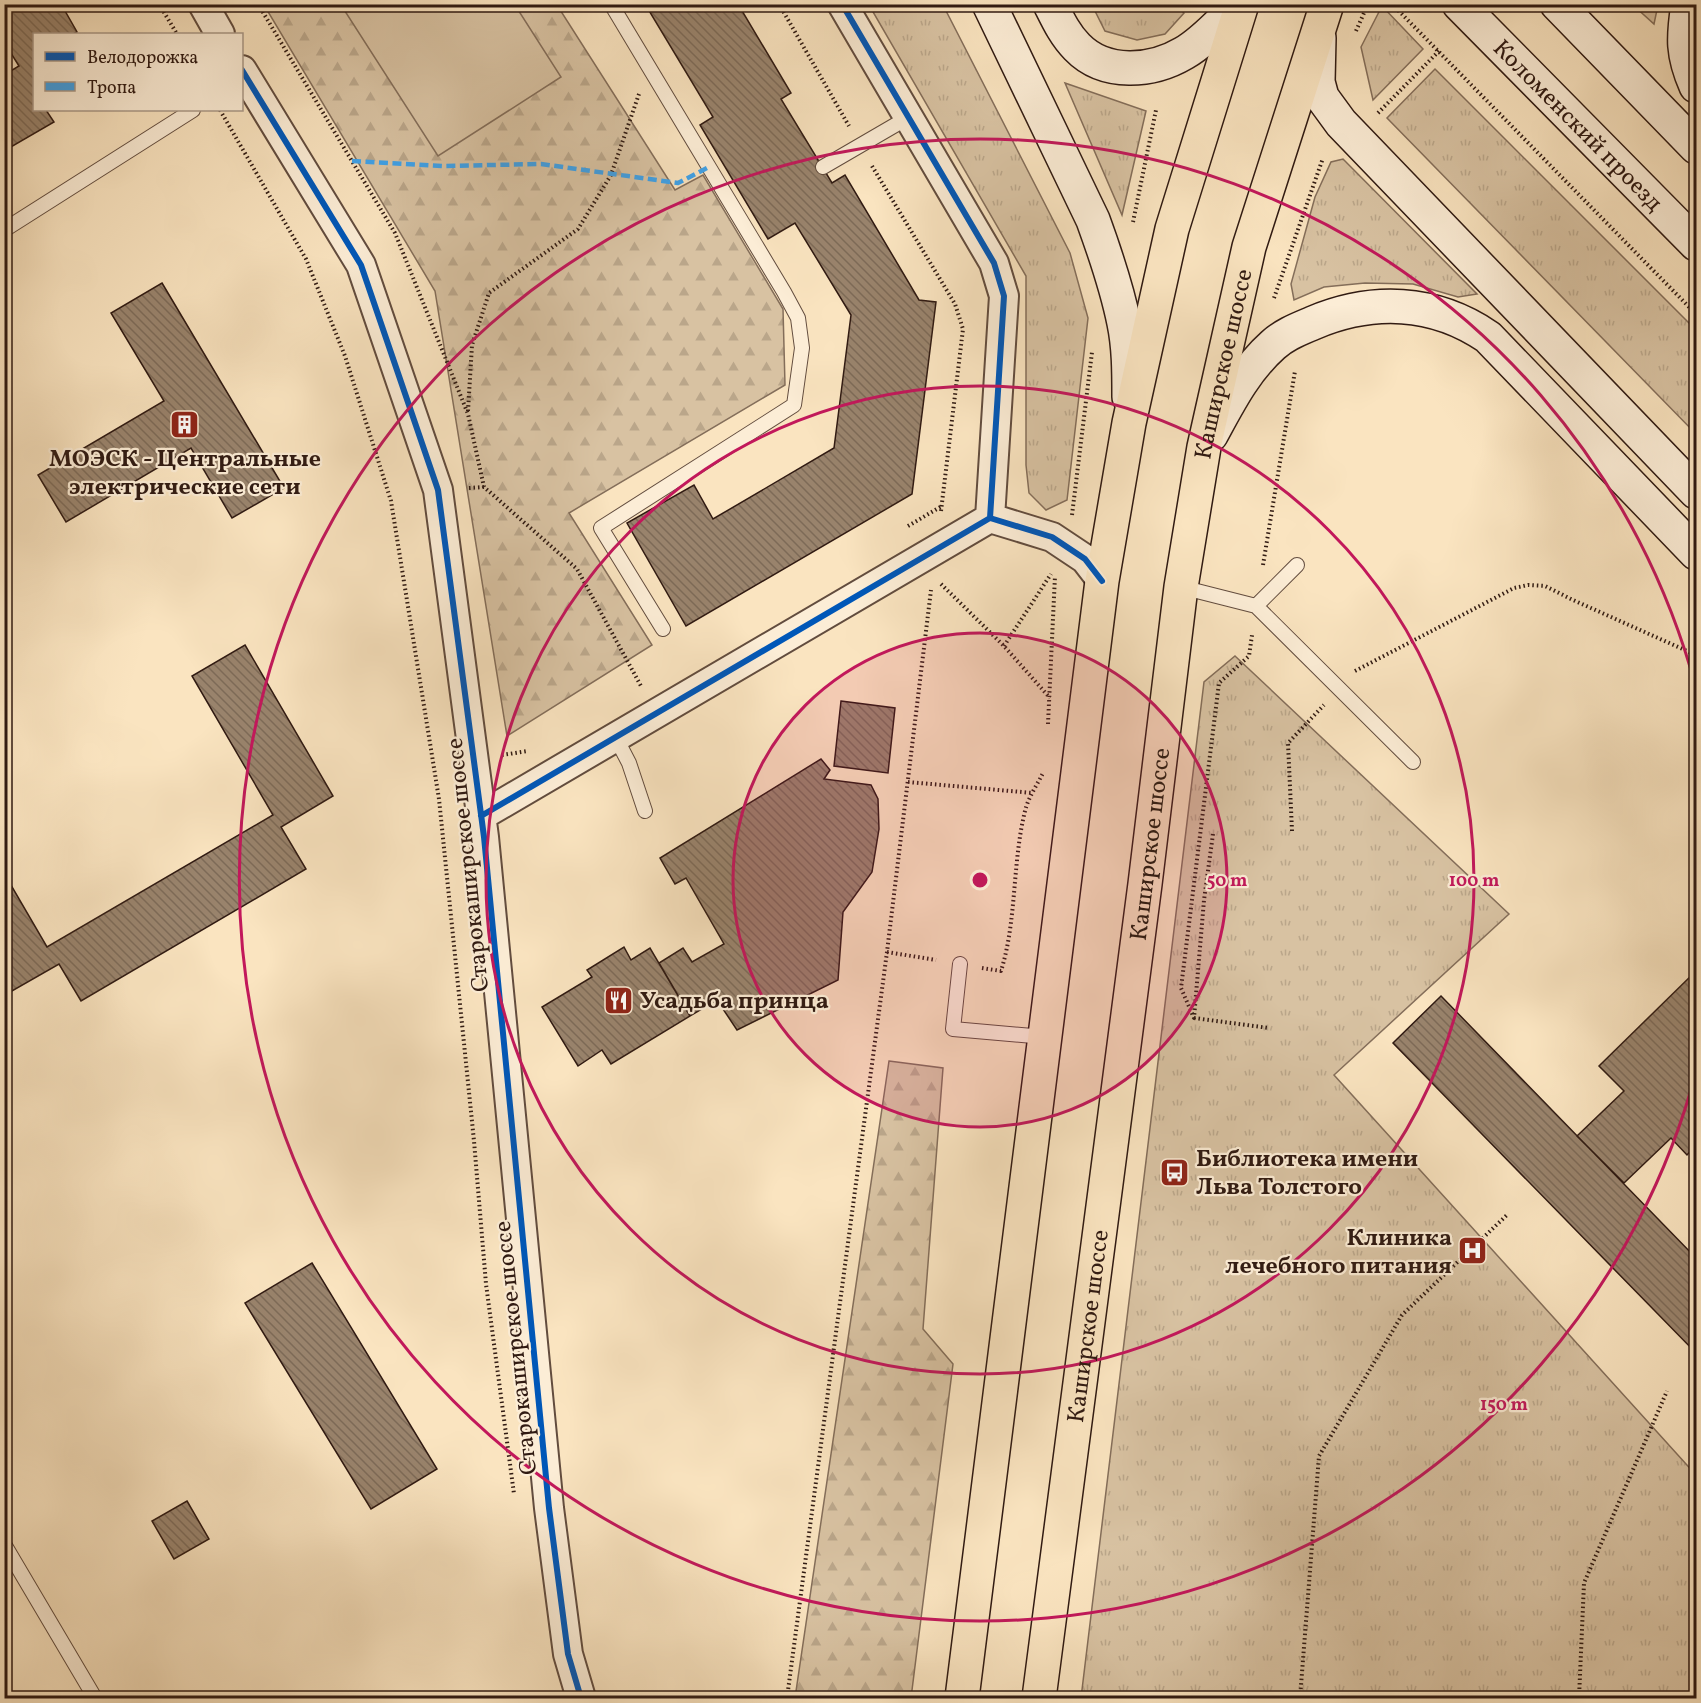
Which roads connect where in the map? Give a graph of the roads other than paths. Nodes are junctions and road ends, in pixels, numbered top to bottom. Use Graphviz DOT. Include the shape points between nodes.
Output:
graph roads {
  1 [pos="203,4"];
  2 [pos="611,4"];
  3 [pos="842,4"];
  4 [pos="989,4"];
  5 [pos="1050,4"];
  6 [pos="1241,4"];
  7 [pos="1459,4"];
  8 [pos="1557,4"];
  9 [pos="1688,4"];
  10 [pos="1324,14"];
  11 [pos="219,33"];
  12 [pos="243,76"];
  13 [pos="1696,86"];
  14 [pos="191,111"];
  15 [pos="909,117"];
  16 [pos="1696,147"];
  17 [pos="823,167"];
  18 [pos="4,230"];
  19 [pos="1696,244"];
  20 [pos="1129,423"];
  21 [pos="1204,447"];
  22 [pos="1696,492"];
  23 [pos="990,518"];
  24 [pos="1696,553"];
  25 [pos="1297,565"];
  26 [pos="1102,581"];
  27 [pos="1181,587"];
  28 [pos="1256,606"];
  29 [pos="663,629"];
  30 [pos="616,738"];
  31 [pos="1413,762"];
  32 [pos="645,811"];
  33 [pos="481,816"];
  34 [pos="960,964"];
  35 [pos="1044,1037"];
  36 [pos="4,1544"];
  37 [pos="95,1698"];
  38 [pos="581,1698"];
  39 [pos="962,1698"];
  40 [pos="1039,1698"];
  1 -- 11 [label="street"];
  2 -- 29 [label="lane" via="658,83 745,213 798,318 802,348 794,405 601,528"];
  3 -- 15 [label="street"];
  4 -- 20 [label="main road" via="1102,243 1125,324"];
  5 -- 6 [label="main road" via="1066,35 1086,55 1112,66 1132,68 1172,60 1186,52"];
  6 -- 20 [label="main road" via="1172,229"];
  7 -- 19 [label="main road, Коломенский проезд"];
  8 -- 16 [label="main road"];
  9 -- 13 [label="main road" via="1683,37 1688,68"];
  10 -- 21 [label="main road, Каширское шоссе" via="1249,248"];
  10 -- 22 [label="main road" via="1318,82 1326,104"];
  12 -- 33 [label="street, Старокаширское шоссе" via="361,265 438,490"];
  14 -- 18 [label="lane"];
  15 -- 17 [label="lane"];
  15 -- 23 [label="street" via="994,263 1004,296"];
  20 -- 26 [label="main road"];
  21 -- 24 [label="main road" via="1237,386 1286,335 1355,309 1424,308 1476,328 1488,337"];
  21 -- 27 [label="main road, Каширское шоссе"];
  23 -- 26 [label="street" via="1052,537 1085,559"];
  23 -- 30 [label="street" via="934,562"];
  25 -- 28 [label="lane"];
  26 -- 35 [label="main road"];
  27 -- 28 [label="lane"];
  27 -- 40 [label="main road, Каширское шоссе"];
  28 -- 31 [label="lane"];
  30 -- 32 [label="lane"];
  30 -- 33 [label="street"];
  33 -- 38 [label="street, Старокаширское шоссе" via="549,1508 568,1654"];
  34 -- 35 [label="lane" via="953,1029"];
  35 -- 39 [label="main road"];
  36 -- 37 [label="lane"];
}
